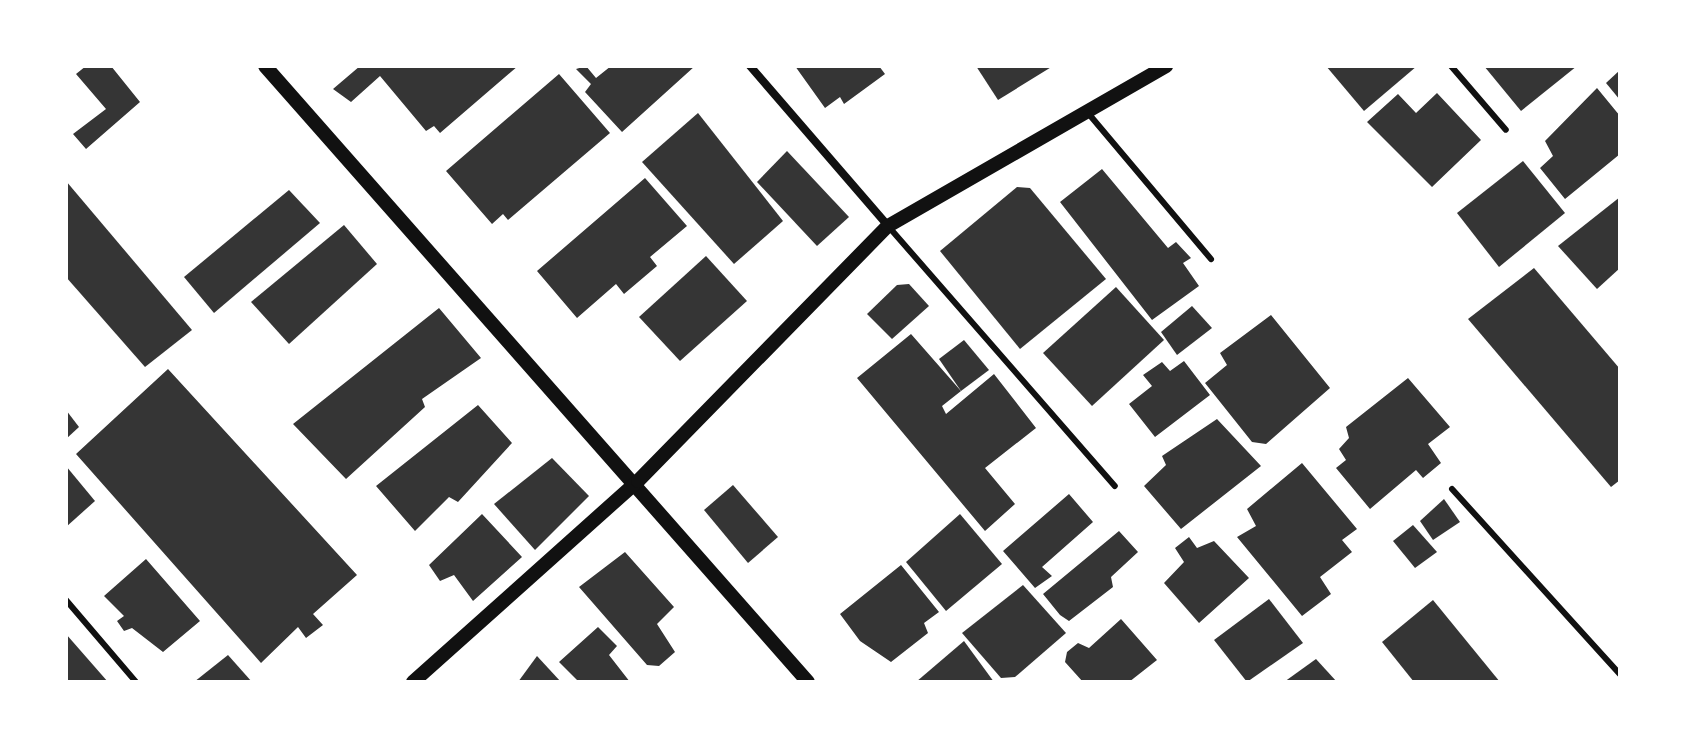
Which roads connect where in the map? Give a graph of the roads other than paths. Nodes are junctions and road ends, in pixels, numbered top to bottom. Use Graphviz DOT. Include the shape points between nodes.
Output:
graph roads {
  1 [pos="265,66"];
  2 [pos="750,66"];
  3 [pos="1166,66"];
  4 [pos="1451,66"];
  5 [pos="1088,113"];
  6 [pos="1506,130"];
  7 [pos="888,226"];
  8 [pos="1211,259"];
  9 [pos="638,481"];
  10 [pos="1115,486"];
  11 [pos="1452,489"];
  12 [pos="66,600"];
  13 [pos="1620,674"];
  14 [pos="136,682"];
  15 [pos="413,682"];
  16 [pos="808,682"];
  1 -- 9 [label="street"];
  2 -- 7 [label="street"];
  3 -- 5 [label="street"];
  4 -- 6 [label="lane"];
  5 -- 7 [label="street"];
  5 -- 8 [label="lane"];
  7 -- 9 [label="street"];
  7 -- 10 [label="lane"];
  9 -- 15 [label="street"];
  9 -- 16 [label="street"];
  11 -- 13 [label="lane"];
  12 -- 14 [label="lane"];
}
